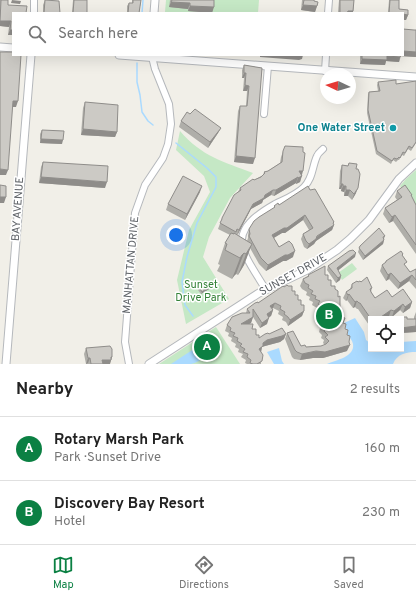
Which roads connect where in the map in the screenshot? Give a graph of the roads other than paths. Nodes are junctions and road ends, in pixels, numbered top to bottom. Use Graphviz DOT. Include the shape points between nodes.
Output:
graph roads {
  1 [pos="34,0"];
  2 [pos="155,0"];
  3 [pos="329,0"];
  4 [pos="34,12"];
  5 [pos="154,12"];
  6 [pos="328,12"];
  7 [pos="0,47"];
  8 [pos="12,48"];
  9 [pos="31,56"];
  10 [pos="152,56"];
  11 [pos="326,56"];
  12 [pos="268,66"];
  13 [pos="325,68"];
  14 [pos="320,71"];
  15 [pos="356,73"];
  16 [pos="416,77"];
  17 [pos="264,114"];
  18 [pos="323,149"];
  19 [pos="416,163"];
  20 [pos="266,290"];
  21 [pos="6,364"];
  22 [pos="129,364"];
  23 [pos="149,364"];
  1 -- 4 [label="street"];
  2 -- 5 [label="street"];
  3 -- 6 [label="street"];
  7 -- 8 [label="street"];
  9 -- 21 [label="street, BAY AVENUE"];
  10 -- 12 [label="street"];
  10 -- 22 [label="street, MANHATTAN DRIVE" via="169,104 171,124 165,153 145,185 135,213 125,342"];
  11 -- 13 [label="street"];
  12 -- 14 [label="street"];
  12 -- 17 [label="street"];
  15 -- 16 [label="street"];
  18 -- 20 [label="street" via="318,154 311,177 302,188 253,218 244,229 243,249"];
  19 -- 20 [label="street, SUNSET DRIVE" via="399,179 369,220 350,239 316,264"];
  20 -- 23 [label="street, SUNSET DRIVE"];
}
